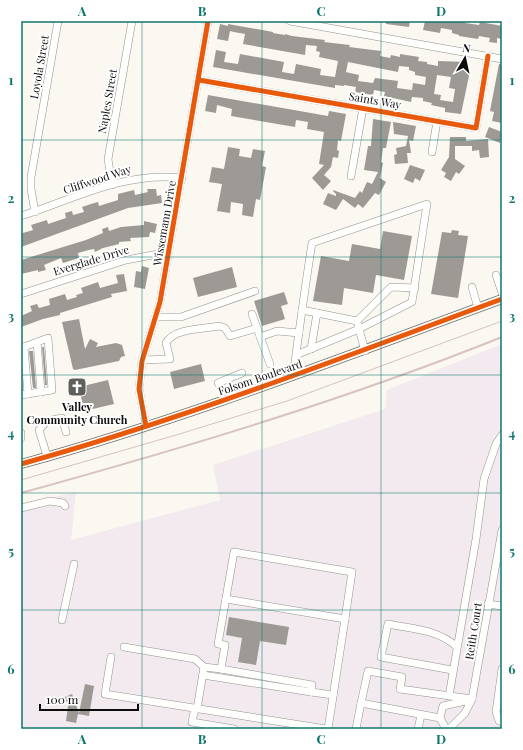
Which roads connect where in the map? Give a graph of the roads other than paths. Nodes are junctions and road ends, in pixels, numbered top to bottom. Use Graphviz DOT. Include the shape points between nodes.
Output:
graph roads {
  1 [pos="58,21"];
  2 [pos="132,21"];
  3 [pos="208,21"];
  4 [pos="290,21"];
  5 [pos="488,56"];
  6 [pos="502,59"];
  7 [pos="199,80"];
  8 [pos="364,108"];
  9 [pos="437,121"];
  10 [pos="432,152"];
  11 [pos="351,176"];
  12 [pos="182,178"];
  13 [pos="112,185"];
  14 [pos="36,212"];
  15 [pos="21,216"];
  16 [pos="168,257"];
  17 [pos="496,275"];
  18 [pos="472,287"];
  19 [pos="415,288"];
  20 [pos="255,291"];
  21 [pos="502,293"];
  22 [pos="21,294"];
  23 [pos="502,299"];
  24 [pos="478,308"];
  25 [pos="302,310"];
  26 [pos="317,313"];
  27 [pos="252,314"];
  28 [pos="156,317"];
  29 [pos="357,321"];
  30 [pos="257,328"];
  31 [pos="359,329"];
  32 [pos="299,333"];
  33 [pos="260,337"];
  34 [pos="37,342"];
  35 [pos="23,347"];
  36 [pos="311,349"];
  37 [pos="365,350"];
  38 [pos="296,355"];
  39 [pos="142,360"];
  40 [pos="270,364"];
  41 [pos="242,373"];
  42 [pos="293,376"];
  43 [pos="218,383"];
  44 [pos="41,392"];
  45 [pos="25,394"];
  46 [pos="146,426"];
  47 [pos="66,432"];
  48 [pos="21,433"];
  49 [pos="502,435"];
  50 [pos="21,438"];
  51 [pos="499,443"];
  52 [pos="47,456"];
  53 [pos="21,464"];
  54 [pos="65,506"];
  55 [pos="21,508"];
  56 [pos="502,531"];
  57 [pos="74,564"];
  58 [pos="226,599"];
  59 [pos="488,604"];
  60 [pos="502,606"];
  61 [pos="345,619"];
  62 [pos="62,620"];
  63 [pos="456,646"];
  64 [pos="124,647"];
  65 [pos="111,657"];
  66 [pos="204,667"];
  67 [pos="221,669"];
  68 [pos="502,669"];
  69 [pos="452,670"];
  70 [pos="203,675"];
  71 [pos="501,687"];
  72 [pos="311,692"];
  73 [pos="333,695"];
  74 [pos="449,696"];
  75 [pos="472,699"];
  76 [pos="361,704"];
  77 [pos="196,708"];
  78 [pos="421,715"];
  79 [pos="440,718"];
  80 [pos="502,722"];
  81 [pos="234,729"];
  82 [pos="327,729"];
  83 [pos="356,729"];
  84 [pos="418,729"];
  85 [pos="446,729"];
  86 [pos="449,729"];
  1 -- 14 [label="street, Loyola Street" via="31,177"];
  2 -- 13 [label="street, Naples Street" via="108,159"];
  3 -- 7 [label="street, Wissemann Drive"];
  4 -- 5 [label="street"];
  5 -- 6 [label="street"];
  5 -- 9 [label="street, Saints Way" via="476,128"];
  7 -- 8 [label="street, Saints Way"];
  7 -- 12 [label="street, Wissemann Drive"];
  8 -- 9 [label="street, Saints Way"];
  8 -- 11 [label="street"];
  9 -- 10 [label="street"];
  12 -- 13 [label="street, Cliffwood Way" via="149,177"];
  12 -- 16 [label="street, Wissemann Drive"];
  13 -- 14 [label="street, Cliffwood Way"];
  14 -- 15 [label="street, Cliffwood Way"];
  16 -- 22 [label="street, Everglade Drive" via="158,254 126,260"];
  16 -- 28 [label="street, Wissemann Drive"];
  17 -- 21 [label="street"];
  18 -- 24 [label="street"];
  19 -- 25 [label="street" via="427,204 312,243"];
  19 -- 29 [label="street" via="391,287"];
  19 -- 31 [label="street" via="412,302"];
  20 -- 28 [label="street" via="181,317"];
  23 -- 24 [label="main road, Folsom Boulevard"];
  24 -- 37 [label="main road, Folsom Boulevard"];
  25 -- 26 [label="street"];
  25 -- 32 [label="street"];
  26 -- 29 [label="street"];
  26 -- 36 [label="street"];
  27 -- 30 [label="street"];
  28 -- 39 [label="street, Wissemann Drive"];
  29 -- 31 [label="street"];
  30 -- 33 [label="street"];
  30 -- 39 [label="street" via="230,336 225,328 219,326 182,332 169,338 166,343 170,358"];
  31 -- 36 [label="street"];
  31 -- 37 [label="street"];
  32 -- 33 [label="street" via="277,331"];
  32 -- 38 [label="street"];
  33 -- 40 [label="street"];
  34 -- 35 [label="street"];
  34 -- 44 [label="street"];
  34 -- 44 [label="street" via="48,338 52,390"];
  35 -- 45 [label="street"];
  36 -- 38 [label="street"];
  37 -- 42 [label="main road, Folsom Boulevard"];
  38 -- 42 [label="street"];
  39 -- 46 [label="street, Wissemann Drive" via="140,389"];
  41 -- 43 [label="street"];
  42 -- 46 [label="main road, Folsom Boulevard"];
  44 -- 45 [label="street"];
  46 -- 52 [label="main road, Folsom Boulevard"];
  47 -- 52 [label="street" via="62,418 47,421 39,430"];
  48 -- 50 [label="street"];
  49 -- 51 [label="street"];
  51 -- 63 [label="street" via="484,479 476,539"];
  52 -- 53 [label="main road, Folsom Boulevard"];
  54 -- 55 [label="street" via="63,503 50,501"];
  56 -- 59 [label="street, Reith Court"];
  57 -- 62 [label="street"];
  58 -- 61 [label="street"];
  58 -- 61 [label="street" via="234,552 247,554 352,572"];
  58 -- 67 [label="street" via="218,644 225,645"];
  59 -- 60 [label="street"];
  59 -- 75 [label="street, Reith Court"];
  61 -- 73 [label="street"];
  63 -- 69 [label="street"];
  63 -- 69 [label="street" via="445,636 388,624 381,657"];
  64 -- 66 [label="street" via="195,659"];
  65 -- 77 [label="street" via="105,694"];
  66 -- 67 [label="street"];
  66 -- 70 [label="street"];
  67 -- 72 [label="street" via="312,685"];
  68 -- 71 [label="street"];
  69 -- 74 [label="street"];
  70 -- 72 [label="street"];
  70 -- 77 [label="street"];
  71 -- 80 [label="street" via="496,712"];
  72 -- 73 [label="street"];
  73 -- 82 [label="street"];
  74 -- 75 [label="street"];
  74 -- 76 [label="street" via="400,689 402,677 368,671"];
  75 -- 79 [label="street" via="443,706"];
  75 -- 86 [label="street, Reith Court" via="465,713"];
  76 -- 78 [label="street"];
  76 -- 83 [label="street"];
  77 -- 81 [label="street" via="192,722"];
  77 -- 82 [label="street"];
  78 -- 79 [label="street"];
  78 -- 84 [label="street"];
  79 -- 85 [label="street"];
}
